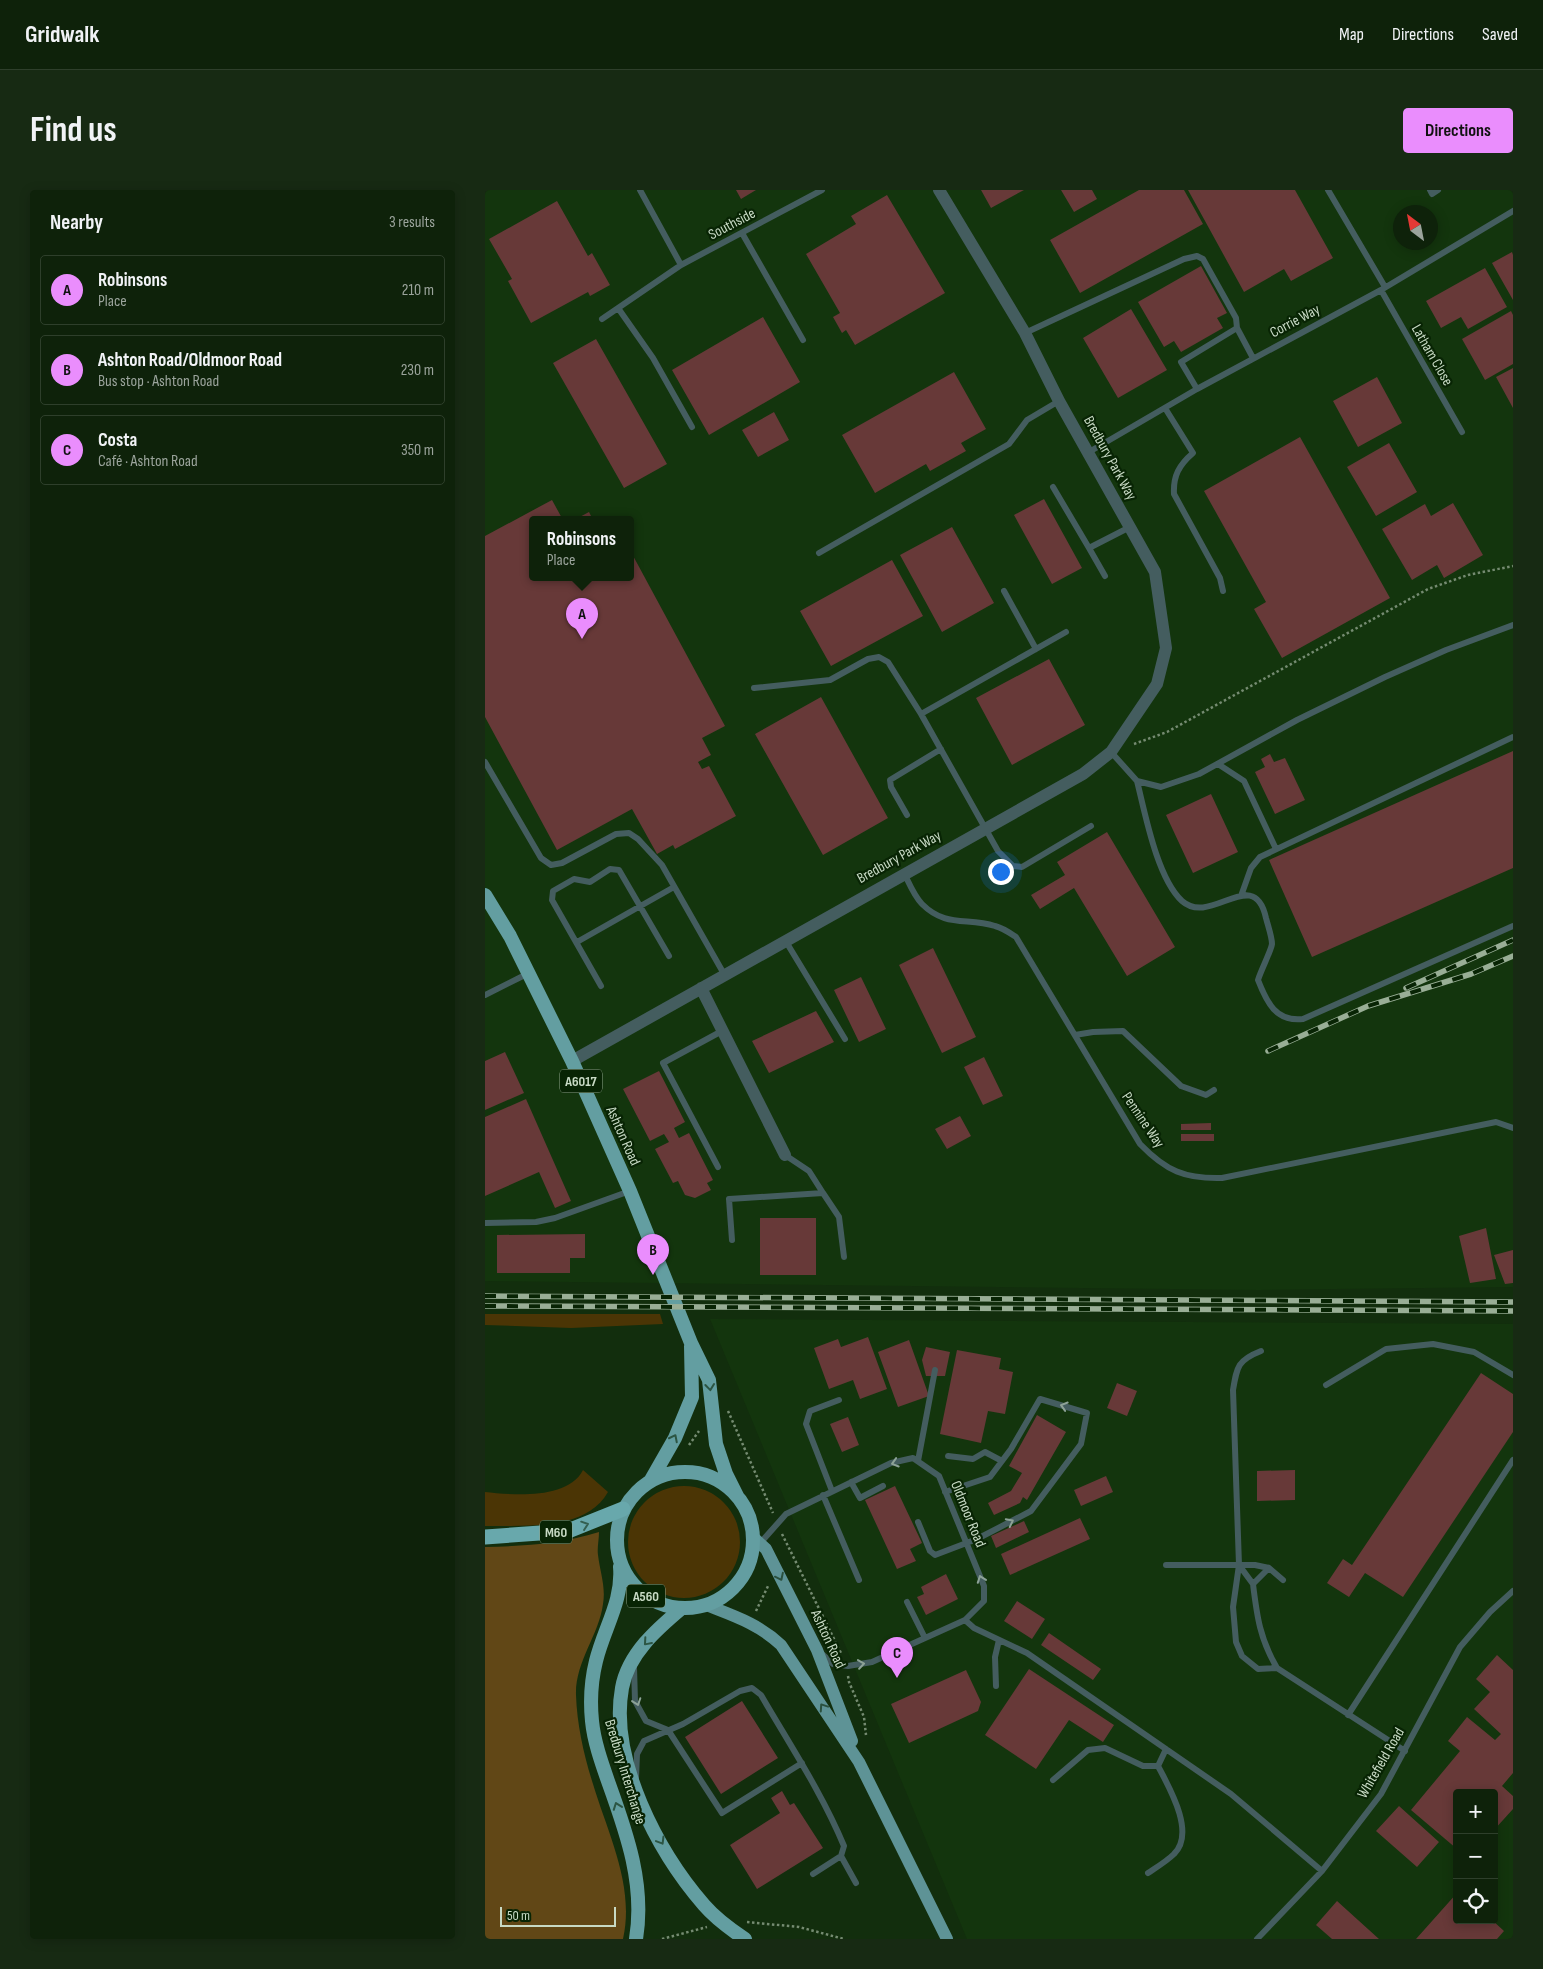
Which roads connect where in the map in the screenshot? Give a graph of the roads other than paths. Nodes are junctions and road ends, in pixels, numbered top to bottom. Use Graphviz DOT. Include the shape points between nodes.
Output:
graph roads {
  1 [pos="640,190"];
  2 [pos="822,190"];
  3 [pos="939,190"];
  4 [pos="1329,190"];
  5 [pos="1430,190"];
  6 [pos="1438,190"];
  7 [pos="1513,211"];
  8 [pos="742,233"];
  9 [pos="681,266"];
  10 [pos="1383,289"];
  11 [pos="618,308"];
  12 [pos="602,319"];
  13 [pos="1237,328"];
  14 [pos="1025,333"];
  15 [pos="803,340"];
  16 [pos="1253,358"];
  17 [pos="1197,389"];
  18 [pos="1059,401"];
  19 [pos="1165,408"];
  20 [pos="691,427"];
  21 [pos="1462,432"];
  22 [pos="1089,452"];
  23 [pos="1053,487"];
  24 [pos="1130,527"];
  25 [pos="1089,548"];
  26 [pos="819,553"];
  27 [pos="1105,576"];
  28 [pos="1004,591"];
  29 [pos="1223,591"];
  30 [pos="1513,625"];
  31 [pos="1066,632"];
  32 [pos="1036,650"];
  33 [pos="754,688"];
  34 [pos="921,714"];
  35 [pos="1513,737"];
  36 [pos="941,749"];
  37 [pos="1111,752"];
  38 [pos="485,762"];
  39 [pos="1219,764"];
  40 [pos="1137,781"];
  41 [pos="907,815"];
  42 [pos="1091,826"];
  43 [pos="985,828"];
  44 [pos="1276,849"];
  45 [pos="904,873"];
  46 [pos="674,887"];
  47 [pos="485,896"];
  48 [pos="1241,896"];
  49 [pos="641,906"];
  50 [pos="1513,926"];
  51 [pos="785,940"];
  52 [pos="577,942"];
  53 [pos="669,956"];
  54 [pos="529,973"];
  55 [pos="724,974"];
  56 [pos="601,986"];
  57 [pos="701,988"];
  58 [pos="485,995"];
  59 [pos="723,1031"];
  60 [pos="1075,1035"];
  61 [pos="845,1040"];
  62 [pos="572,1061"];
  63 [pos="1214,1090"];
  64 [pos="1513,1128"];
  65 [pos="785,1155"];
  66 [pos="719,1167"];
  67 [pos="630,1191"];
  68 [pos="823,1193"];
  69 [pos="485,1223"];
  70 [pos="731,1240"];
  71 [pos="844,1257"];
  72 [pos="691,1343"];
  73 [pos="1261,1351"];
  74 [pos="935,1370"];
  75 [pos="1513,1375"];
  76 [pos="1326,1385"];
  77 [pos="839,1400"];
  78 [pos="948,1456"];
  79 [pos="1513,1460"];
  80 [pos="918,1461"];
  81 [pos="1002,1461"];
  82 [pos="651,1480"];
  83 [pos="851,1482"];
  84 [pos="883,1486"];
  85 [pos="832,1491"];
  86 [pos="945,1492"];
  87 [pos="823,1495"];
  88 [pos="737,1496"];
  89 [pos="623,1510"];
  90 [pos="918,1522"];
  91 [pos="485,1537"];
  92 [pos="757,1540"];
  93 [pos="967,1544"];
  94 [pos="619,1559"];
  95 [pos="1166,1565"];
  96 [pos="1239,1565"];
  97 [pos="1269,1568"];
  98 [pos="859,1580"];
  99 [pos="1283,1580"];
  100 [pos="1253,1584"];
  101 [pos="1513,1591"];
  102 [pos="907,1602"];
  103 [pos="706,1605"];
  104 [pos="682,1608"];
  105 [pos="965,1620"];
  106 [pos="925,1638"];
  107 [pos="999,1640"];
  108 [pos="817,1650"];
  109 [pos="633,1658"];
  110 [pos="1277,1668"];
  111 [pos="996,1686"];
  112 [pos="1348,1715"];
  113 [pos="668,1730"];
  114 [pos="1166,1749"];
  115 [pos="1405,1751"];
  116 [pos="859,1762"];
  117 [pos="802,1764"];
  118 [pos="1158,1766"];
  119 [pos="1053,1780"];
  120 [pos="635,1788"];
  121 [pos="841,1856"];
  122 [pos="1322,1871"];
  123 [pos="1149,1873"];
  124 [pos="813,1874"];
  125 [pos="856,1883"];
  126 [pos="636,1939"];
  127 [pos="745,1939"];
  128 [pos="947,1939"];
  129 [pos="1257,1939"];
  1 -- 9 [label="lane"];
  2 -- 8 [label="lane, Southside"];
  3 -- 14 [label="street, Bredbury Park Way"];
  4 -- 10 [label="lane, Latham Close"];
  5 -- 6 [label="lane" via="1432,194"];
  7 -- 10 [label="lane, Corrie Way"];
  8 -- 9 [label="lane, Southside"];
  8 -- 15 [label="lane"];
  9 -- 11 [label="lane, Southside"];
  10 -- 16 [label="lane, Corrie Way"];
  10 -- 21 [label="lane, Latham Close"];
  11 -- 12 [label="lane, Southside"];
  11 -- 20 [label="lane" via="653,358"];
  13 -- 14 [label="lane" via="1236,318 1203,258 1197,256 1184,259"];
  13 -- 16 [label="lane"];
  13 -- 17 [label="lane" via="1181,362"];
  14 -- 18 [label="street, Bredbury Park Way"];
  16 -- 17 [label="lane, Corrie Way"];
  17 -- 19 [label="lane, Corrie Way"];
  18 -- 22 [label="street, Bredbury Park Way"];
  18 -- 26 [label="lane" via="1027,420 1009,444"];
  19 -- 22 [label="lane, Corrie Way"];
  19 -- 29 [label="lane" via="1193,453 1178,470 1173,482 1174,494"];
  22 -- 24 [label="street, Bredbury Park Way"];
  23 -- 25 [label="lane"];
  24 -- 25 [label="lane"];
  24 -- 37 [label="street, Bredbury Park Way" via="1155,572 1166,648 1157,684"];
  25 -- 27 [label="lane"];
  28 -- 32 [label="lane"];
  30 -- 39 [label="lane" via="1385,677 1297,720"];
  31 -- 32 [label="lane"];
  32 -- 34 [label="lane"];
  33 -- 34 [label="lane" via="830,680 868,659 879,657 888,662"];
  34 -- 36 [label="lane"];
  35 -- 44 [label="lane"];
  36 -- 41 [label="lane" via="890,780"];
  36 -- 43 [label="lane"];
  37 -- 40 [label="lane"];
  37 -- 43 [label="street, Bredbury Park Way" via="1083,774"];
  38 -- 46 [label="lane" via="541,858 551,865 562,863 616,834 629,833 661,865"];
  39 -- 40 [label="lane" via="1161,787"];
  39 -- 44 [label="lane" via="1244,781"];
  40 -- 48 [label="lane" via="1153,847 1174,891 1183,901 1195,908 1208,908"];
  42 -- 43 [label="lane" via="1022,867 1013,866 1003,858"];
  43 -- 45 [label="street, Bredbury Park Way"];
  44 -- 48 [label="lane" via="1256,861"];
  45 -- 51 [label="street, Bredbury Park Way"];
  45 -- 60 [label="lane, Pennine Way" via="921,903 939,917 958,923 996,926 1016,937"];
  46 -- 49 [label="lane"];
  46 -- 55 [label="lane"];
  47 -- 54 [label="highway, Ashton Road / A6017"];
  48 -- 50 [label="lane" via="1256,896 1263,905 1272,944 1258,980 1279,1015 1290,1020 1303,1019"];
  49 -- 52 [label="lane"];
  49 -- 52 [label="lane" via="615,868 590,882 574,879 551,895"];
  49 -- 53 [label="lane"];
  51 -- 55 [label="street, Bredbury Park Way"];
  51 -- 61 [label="lane"];
  52 -- 56 [label="lane"];
  54 -- 58 [label="lane"];
  54 -- 62 [label="highway, Ashton Road / A6017"];
  55 -- 57 [label="street, Bredbury Park Way"];
  57 -- 59 [label="street"];
  57 -- 62 [label="street, Bredbury Park Way"];
  59 -- 65 [label="street"];
  59 -- 66 [label="lane" via="663,1063"];
  60 -- 63 [label="lane" via="1123,1031 1181,1086 1206,1095"];
  60 -- 64 [label="lane, Pennine Way" via="1140,1144 1157,1161 1178,1173 1201,1179 1222,1178 1496,1122"];
  62 -- 67 [label="highway, Ashton Road / A6017"];
  65 -- 68 [label="lane" via="809,1171"];
  67 -- 69 [label="lane" via="555,1218 536,1222"];
  67 -- 72 [label="highway, Ashton Road / A6017"];
  68 -- 70 [label="lane" via="729,1198"];
  68 -- 71 [label="lane" via="839,1217"];
  82 -- 72 [label="highway, Ashton Road / A6017, one-way" via="675,1438 692,1397"];
  72 -- 88 [label="highway, Ashton Road / A6017, one-way" via="709,1380 716,1444"];
  73 -- 96 [label="lane" via="1246,1357 1237,1367 1233,1390"];
  74 -- 80 [label="lane"];
  75 -- 76 [label="lane" via="1475,1352 1433,1344 1386,1349"];
  77 -- 85 [label="lane" via="810,1411 806,1424"];
  78 -- 81 [label="lane" via="973,1459 985,1452"];
  79 -- 112 [label="lane"];
  80 -- 83 [label="lane, one-way" via="913,1458 891,1463"];
  80 -- 86 [label="lane, Oldmoor Road" via="939,1476"];
  81 -- 86 [label="lane" via="990,1478"];
  93 -- 81 [label="lane, one-way" via="1031,1511 1081,1444 1087,1413 1040,1399"];
  82 -- 88 [label="highway, Bredbury Interchange / A560" via="687,1471 723,1483"];
  82 -- 89 [label="highway, Bredbury Interchange / A560" via="635,1493"];
  83 -- 84 [label="lane" via="860,1498"];
  83 -- 85 [label="lane"];
  85 -- 87 [label="lane"];
  86 -- 93 [label="lane, Oldmoor Road"];
  87 -- 92 [label="lane" via="786,1514"];
  87 -- 98 [label="lane"];
  88 -- 92 [label="highway, Bredbury Interchange / A560"];
  91 -- 89 [label="highway, M60, one-way" via="568,1531"];
  89 -- 94 [label="highway, Bredbury Interchange / A560" via="616,1542"];
  90 -- 93 [label="lane" via="930,1551 935,1555"];
  92 -- 103 [label="highway, Bredbury Interchange / A560" via="735,1586"];
  92 -- 108 [label="main road, Ashton Road / A560, one-way" via="766,1550"];
  105 -- 93 [label="lane, Oldmoor Road, one-way" via="984,1601 984,1586"];
  94 -- 104 [label="highway, Bredbury Interchange / A560" via="628,1578 642,1594 661,1604"];
  126 -- 94 [label="highway, Bredbury Interchange / A560, one-way" via="639,1920 633,1862 592,1723 591,1690 596,1661 621,1584"];
  95 -- 96 [label="lane"];
  96 -- 97 [label="lane"];
  96 -- 100 [label="lane"];
  96 -- 110 [label="lane" via="1233,1607 1236,1642 1242,1656 1258,1669"];
  97 -- 99 [label="lane"];
  97 -- 100 [label="lane"];
  100 -- 110 [label="lane" via="1257,1623"];
  101 -- 115 [label="lane, Whitefield Road" via="1460,1647"];
  102 -- 106 [label="lane"];
  103 -- 104 [label="highway, Bredbury Interchange / A560"];
  116 -- 103 [label="main road, Ashton Road / A560, one-way" via="781,1646 751,1622"];
  104 -- 109 [label="highway, Bredbury Interchange / A560, one-way"];
  105 -- 106 [label="lane, Oldmoor Road"];
  105 -- 107 [label="lane"];
  108 -- 106 [label="lane, Oldmoor Road, one-way" via="833,1664 848,1666 872,1662"];
  107 -- 111 [label="lane" via="995,1657"];
  107 -- 114 [label="lane" via="1027,1652"];
  108 -- 116 [label="main road, Ashton Road / A560"];
  109 -- 113 [label="lane, one-way" via="635,1701 646,1721"];
  109 -- 120 [label="highway, Bredbury Interchange / A560" via="622,1687 619,1718 623,1754"];
  110 -- 112 [label="lane"];
  112 -- 115 [label="lane"];
  113 -- 117 [label="lane" via="739,1690 752,1688 761,1695"];
  113 -- 117 [label="lane" via="722,1813"];
  113 -- 120 [label="lane" via="644,1741 637,1754"];
  114 -- 118 [label="lane"];
  114 -- 122 [label="lane" via="1231,1794"];
  115 -- 122 [label="lane, Whitefield Road" via="1381,1794"];
  116 -- 128 [label="main road, Ashton Road / A560"];
  117 -- 121 [label="lane" via="831,1814 844,1846"];
  118 -- 119 [label="lane" via="1143,1766 1105,1748 1088,1750"];
  118 -- 123 [label="lane" via="1173,1794 1182,1839 1175,1853"];
  120 -- 127 [label="highway, Bredbury Interchange / A560, one-way" via="679,1872 704,1905"];
  121 -- 124 [label="lane"];
  121 -- 125 [label="lane"];
  122 -- 129 [label="lane, Whitefield Road"];
}
